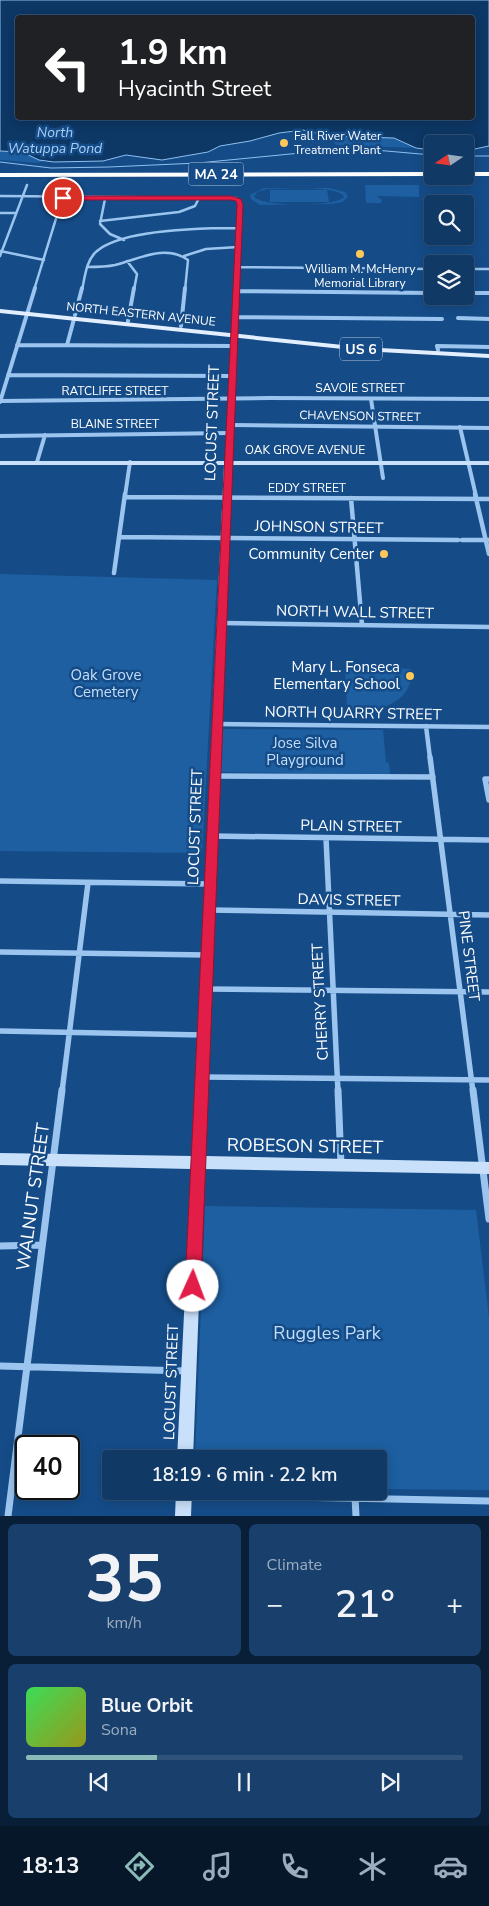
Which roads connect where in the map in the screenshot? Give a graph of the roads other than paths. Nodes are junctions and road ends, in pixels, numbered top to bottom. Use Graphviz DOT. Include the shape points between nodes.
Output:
graph roads {
  1 [pos="424,172"];
  2 [pos="474,172"];
  3 [pos="489,172"];
  4 [pos="0,173"];
  5 [pos="68,183"];
  6 [pos="27,184"];
  7 [pos="0,196"];
  8 [pos="23,197"];
  9 [pos="63,198"];
  10 [pos="199,198"];
  11 [pos="105,199"];
  12 [pos="0,213"];
  13 [pos="16,213"];
  14 [pos="100,221"];
  15 [pos="238,228"];
  16 [pos="124,240"];
  17 [pos="238,247"];
  18 [pos="0,253"];
  19 [pos="184,256"];
  20 [pos="44,260"];
  21 [pos="127,262"];
  22 [pos="87,267"];
  23 [pos="237,267"];
  24 [pos="424,269"];
  25 [pos="474,269"];
  26 [pos="489,269"];
  27 [pos="236,291"];
  28 [pos="424,293"];
  29 [pos="474,293"];
  30 [pos="489,293"];
  31 [pos="0,307"];
  32 [pos="0,311"];
  33 [pos="27,312"];
  34 [pos="74,317"];
  35 [pos="234,317"];
  36 [pos="458,318"];
  37 [pos="442,319"];
  38 [pos="489,319"];
  39 [pos="128,320"];
  40 [pos="181,326"];
  41 [pos="234,334"];
  42 [pos="17,345"];
  43 [pos="67,345"];
  44 [pos="233,346"];
  45 [pos="489,347"];
  46 [pos="438,350"];
  47 [pos="489,352"];
  48 [pos="489,356"];
  49 [pos="8,375"];
  50 [pos="232,376"];
  51 [pos="371,399"];
  52 [pos="230,400"];
  53 [pos="489,400"];
  54 [pos="0,402"];
  55 [pos="376,427"];
  56 [pos="460,428"];
  57 [pos="489,428"];
  58 [pos="230,429"];
  59 [pos="45,435"];
  60 [pos="0,436"];
  61 [pos="228,461"];
  62 [pos="38,462"];
  63 [pos="130,462"];
  64 [pos="381,462"];
  65 [pos="469,462"];
  66 [pos="0,463"];
  67 [pos="489,463"];
  68 [pos="383,478"];
  69 [pos="125,497"];
  70 [pos="226,498"];
  71 [pos="351,498"];
  72 [pos="477,499"];
  73 [pos="489,499"];
  74 [pos="119,537"];
  75 [pos="225,538"];
  76 [pos="355,539"];
  77 [pos="487,540"];
  78 [pos="489,554"];
  79 [pos="114,573"];
  80 [pos="221,623"];
  81 [pos="362,625"];
  82 [pos="489,627"];
  83 [pos="217,724"];
  84 [pos="426,726"];
  85 [pos="489,727"];
  86 [pos="215,776"];
  87 [pos="433,777"];
  88 [pos="487,779"];
  89 [pos="489,800"];
  90 [pos="212,836"];
  91 [pos="326,838"];
  92 [pos="440,839"];
  93 [pos="489,840"];
  94 [pos="0,882"];
  95 [pos="88,882"];
  96 [pos="210,884"];
  97 [pos="209,910"];
  98 [pos="330,913"];
  99 [pos="450,915"];
  100 [pos="489,916"];
  101 [pos="0,952"];
  102 [pos="78,953"];
  103 [pos="207,955"];
  104 [pos="205,988"];
  105 [pos="333,990"];
  106 [pos="460,992"];
  107 [pos="489,992"];
  108 [pos="0,1031"];
  109 [pos="70,1033"];
  110 [pos="203,1035"];
  111 [pos="201,1077"];
  112 [pos="337,1078"];
  113 [pos="471,1080"];
  114 [pos="489,1080"];
  115 [pos="0,1160"];
  116 [pos="54,1160"];
  117 [pos="197,1163"];
  118 [pos="341,1165"];
  119 [pos="486,1168"];
  120 [pos="489,1218"];
  121 [pos="41,1245"];
  122 [pos="0,1246"];
  123 [pos="0,1366"];
  124 [pos="25,1366"];
  125 [pos="189,1371"];
  126 [pos="185,1450"];
  127 [pos="387,1498"];
  128 [pos="184,1500"];
  129 [pos="355,1500"];
  130 [pos="489,1501"];
  131 [pos="8,1516"];
  132 [pos="183,1516"];
  133 [pos="356,1516"];
  1 -- 4 [label="highway, MA 24"];
  2 -- 3 [label="highway"];
  5 -- 9 [label="street"];
  6 -- 8 [label="street"];
  7 -- 8 [label="street"];
  8 -- 9 [label="street"];
  8 -- 13 [label="street"];
  9 -- 11 [label="street"];
  9 -- 20 [label="street"];
  10 -- 11 [label="street"];
  10 -- 14 [label="street" via="195,206 179,212"];
  10 -- 15 [label="street, LOCUST STREET" via="236,199 240,205"];
  11 -- 14 [label="street"];
  12 -- 13 [label="street"];
  13 -- 18 [label="street"];
  14 -- 16 [label="street" via="101,228"];
  15 -- 16 [label="street" via="162,232"];
  15 -- 17 [label="street, LOCUST STREET"];
  16 -- 22 [label="street" via="96,250"];
  17 -- 19 [label="street"];
  17 -- 23 [label="street, LOCUST STREET"];
  18 -- 20 [label="street"];
  19 -- 21 [label="street" via="156,254"];
  19 -- 40 [label="street" via="188,265"];
  20 -- 33 [label="street"];
  21 -- 22 [label="street"];
  21 -- 39 [label="street" via="137,274"];
  22 -- 34 [label="street"];
  23 -- 24 [label="street"];
  23 -- 27 [label="street, LOCUST STREET"];
  25 -- 26 [label="street"];
  27 -- 28 [label="street"];
  27 -- 35 [label="street, LOCUST STREET"];
  29 -- 30 [label="street"];
  31 -- 33 [label="main road, NORTH EASTERN AVENUE / US 6"];
  32 -- 33 [label="main road, NORTH EASTERN AVENUE / US 6"];
  33 -- 34 [label="main road, NORTH EASTERN AVENUE / US 6"];
  33 -- 42 [label="street"];
  34 -- 39 [label="main road, NORTH EASTERN AVENUE / US 6"];
  34 -- 41 [label="main road, NORTH EASTERN AVENUE / US 6"];
  34 -- 43 [label="street"];
  35 -- 37 [label="street"];
  35 -- 41 [label="street, LOCUST STREET"];
  36 -- 38 [label="street"];
  39 -- 40 [label="main road, NORTH EASTERN AVENUE / US 6"];
  40 -- 41 [label="main road, NORTH EASTERN AVENUE / US 6"];
  41 -- 44 [label="street, LOCUST STREET"];
  41 -- 46 [label="main road, NORTH EASTERN AVENUE / US 6"];
  41 -- 48 [label="main road, NORTH EASTERN AVENUE / US 6" via="387,351"];
  42 -- 43 [label="street"];
  42 -- 49 [label="street"];
  43 -- 44 [label="street"];
  44 -- 50 [label="street, LOCUST STREET"];
  45 -- 46 [label="street" via="437,346"];
  46 -- 47 [label="main road, NORTH EASTERN AVENUE / US 6"];
  49 -- 50 [label="street"];
  49 -- 54 [label="street"];
  50 -- 52 [label="street, LOCUST STREET"];
  51 -- 52 [label="street, SAVOIE STREET"];
  51 -- 53 [label="street, SAVOIE STREET"];
  51 -- 55 [label="street"];
  52 -- 54 [label="street, RATCLIFFE STREET"];
  52 -- 58 [label="street, LOCUST STREET"];
  55 -- 56 [label="street, CHAVENSON STREET"];
  55 -- 58 [label="street, CHAVENSON STREET"];
  55 -- 64 [label="street"];
  56 -- 57 [label="street, CHAVENSON STREET"];
  56 -- 65 [label="street"];
  58 -- 59 [label="street, BLAINE STREET"];
  58 -- 61 [label="street, LOCUST STREET"];
  59 -- 60 [label="street, BLAINE STREET"];
  59 -- 62 [label="street"];
  61 -- 63 [label="street, OAK GROVE AVENUE"];
  61 -- 64 [label="street, OAK GROVE AVENUE"];
  61 -- 70 [label="street, LOCUST STREET"];
  62 -- 63 [label="street, OAK GROVE AVENUE"];
  62 -- 66 [label="street, OAK GROVE AVENUE"];
  63 -- 69 [label="street"];
  64 -- 65 [label="street, OAK GROVE AVENUE"];
  64 -- 68 [label="street"];
  65 -- 67 [label="street, OAK GROVE AVENUE"];
  65 -- 72 [label="street"];
  69 -- 70 [label="street, EDDY STREET"];
  69 -- 74 [label="street"];
  70 -- 71 [label="street, EDDY STREET"];
  70 -- 75 [label="street, LOCUST STREET"];
  71 -- 72 [label="street, EDDY STREET"];
  71 -- 76 [label="street"];
  72 -- 73 [label="street, EDDY STREET"];
  72 -- 77 [label="street"];
  74 -- 75 [label="street, JOHNSON STREET"];
  74 -- 79 [label="street"];
  75 -- 76 [label="street, JOHNSON STREET"];
  75 -- 80 [label="street, LOCUST STREET"];
  76 -- 77 [label="street, JOHNSON STREET"];
  76 -- 81 [label="street"];
  77 -- 78 [label="street"];
  80 -- 81 [label="street, NORTH WALL STREET"];
  80 -- 83 [label="street, LOCUST STREET"];
  81 -- 82 [label="street, NORTH WALL STREET"];
  83 -- 84 [label="street, NORTH QUARRY STREET"];
  83 -- 86 [label="street, LOCUST STREET"];
  84 -- 85 [label="street, NORTH QUARRY STREET"];
  84 -- 87 [label="street, PINE STREET"];
  86 -- 87 [label="street"];
  86 -- 90 [label="street, LOCUST STREET"];
  87 -- 92 [label="street, PINE STREET"];
  88 -- 89 [label="street"];
  90 -- 91 [label="street, PLAIN STREET"];
  90 -- 96 [label="street, LOCUST STREET"];
  91 -- 92 [label="street, PLAIN STREET"];
  91 -- 98 [label="street, CHERRY STREET"];
  92 -- 93 [label="street, PLAIN STREET"];
  92 -- 99 [label="street, PINE STREET"];
  94 -- 95 [label="street"];
  95 -- 96 [label="street"];
  95 -- 102 [label="street, WALNUT STREET"];
  96 -- 97 [label="street, LOCUST STREET"];
  97 -- 98 [label="street, DAVIS STREET"];
  97 -- 103 [label="street, LOCUST STREET"];
  98 -- 99 [label="street, DAVIS STREET"];
  98 -- 105 [label="street, CHERRY STREET"];
  99 -- 100 [label="street, DAVIS STREET"];
  99 -- 106 [label="street, PINE STREET"];
  101 -- 102 [label="street"];
  102 -- 103 [label="street"];
  102 -- 109 [label="street, WALNUT STREET"];
  103 -- 104 [label="street, LOCUST STREET"];
  104 -- 105 [label="street"];
  104 -- 110 [label="street, LOCUST STREET"];
  105 -- 106 [label="street"];
  105 -- 112 [label="street, CHERRY STREET"];
  106 -- 107 [label="street"];
  106 -- 113 [label="street, PINE STREET"];
  108 -- 109 [label="street"];
  109 -- 110 [label="street"];
  109 -- 116 [label="street, WALNUT STREET"];
  110 -- 111 [label="street, LOCUST STREET"];
  111 -- 112 [label="street"];
  111 -- 117 [label="street, LOCUST STREET"];
  112 -- 113 [label="street"];
  112 -- 118 [label="street, CHERRY STREET"];
  113 -- 114 [label="street"];
  113 -- 119 [label="street, PINE STREET"];
  115 -- 116 [label="street, ROBESON STREET"];
  116 -- 117 [label="street, ROBESON STREET"];
  116 -- 121 [label="street, WALNUT STREET"];
  117 -- 118 [label="street, ROBESON STREET"];
  117 -- 125 [label="street, LOCUST STREET"];
  118 -- 119 [label="street, ROBESON STREET"];
  119 -- 120 [label="street, PINE STREET"];
  121 -- 122 [label="street"];
  121 -- 124 [label="street, WALNUT STREET"];
  123 -- 124 [label="street"];
  124 -- 125 [label="street"];
  124 -- 131 [label="street, WALNUT STREET"];
  125 -- 126 [label="street, LOCUST STREET"];
  127 -- 130 [label="street"];
  128 -- 132 [label="street"];
  129 -- 133 [label="street"];
}
